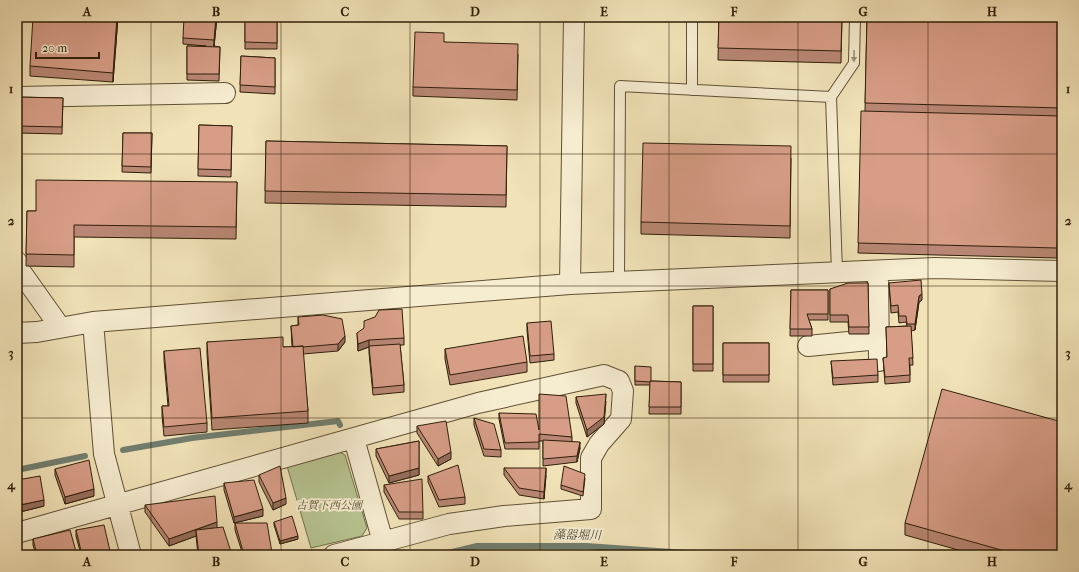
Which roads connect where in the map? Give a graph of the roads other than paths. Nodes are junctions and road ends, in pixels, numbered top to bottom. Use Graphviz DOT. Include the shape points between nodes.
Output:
graph roads {
  1 [pos="574,17"];
  2 [pos="692,17"];
  3 [pos="855,17"];
  4 [pos="692,90"];
  5 [pos="225,93"];
  6 [pos="17,97"];
  7 [pos="831,97"];
  8 [pos="17,262"];
  9 [pos="878,271"];
  10 [pos="837,272"];
  11 [pos="1062,272"];
  12 [pos="619,282"];
  13 [pos="570,284"];
  14 [pos="93,322"];
  15 [pos="60,327"];
  16 [pos="17,333"];
  17 [pos="879,339"];
  18 [pos="808,346"];
  19 [pos="879,361"];
  20 [pos="354,439"];
  21 [pos="118,505"];
  22 [pos="17,533"];
  23 [pos="383,542"];
  24 [pos="131,555"];
  25 [pos="334,555"];
  1 -- 13 [label="street"];
  2 -- 4 [label="lane"];
  3 -- 7 [label="lane, one-way" via="854,63"];
  4 -- 7 [label="lane"];
  4 -- 12 [label="lane" via="620,86"];
  5 -- 6 [label="street"];
  7 -- 10 [label="lane"];
  8 -- 15 [label="street" via="21,272"];
  9 -- 10 [label="street"];
  9 -- 11 [label="street" via="935,268"];
  9 -- 17 [label="street"];
  10 -- 12 [label="street"];
  12 -- 13 [label="street"];
  13 -- 14 [label="street"];
  14 -- 15 [label="street"];
  14 -- 21 [label="street" via="104,454"];
  15 -- 16 [label="street"];
  17 -- 18 [label="street"];
  17 -- 19 [label="street"];
  20 -- 21 [label="street"];
  20 -- 23 [label="street"];
  20 -- 23 [label="street" via="478,403 604,375 619,381 623,390 621,419 599,444 591,458 591,509 504,516 449,524"];
  21 -- 22 [label="street"];
  21 -- 24 [label="street"];
  23 -- 25 [label="street"];
}
